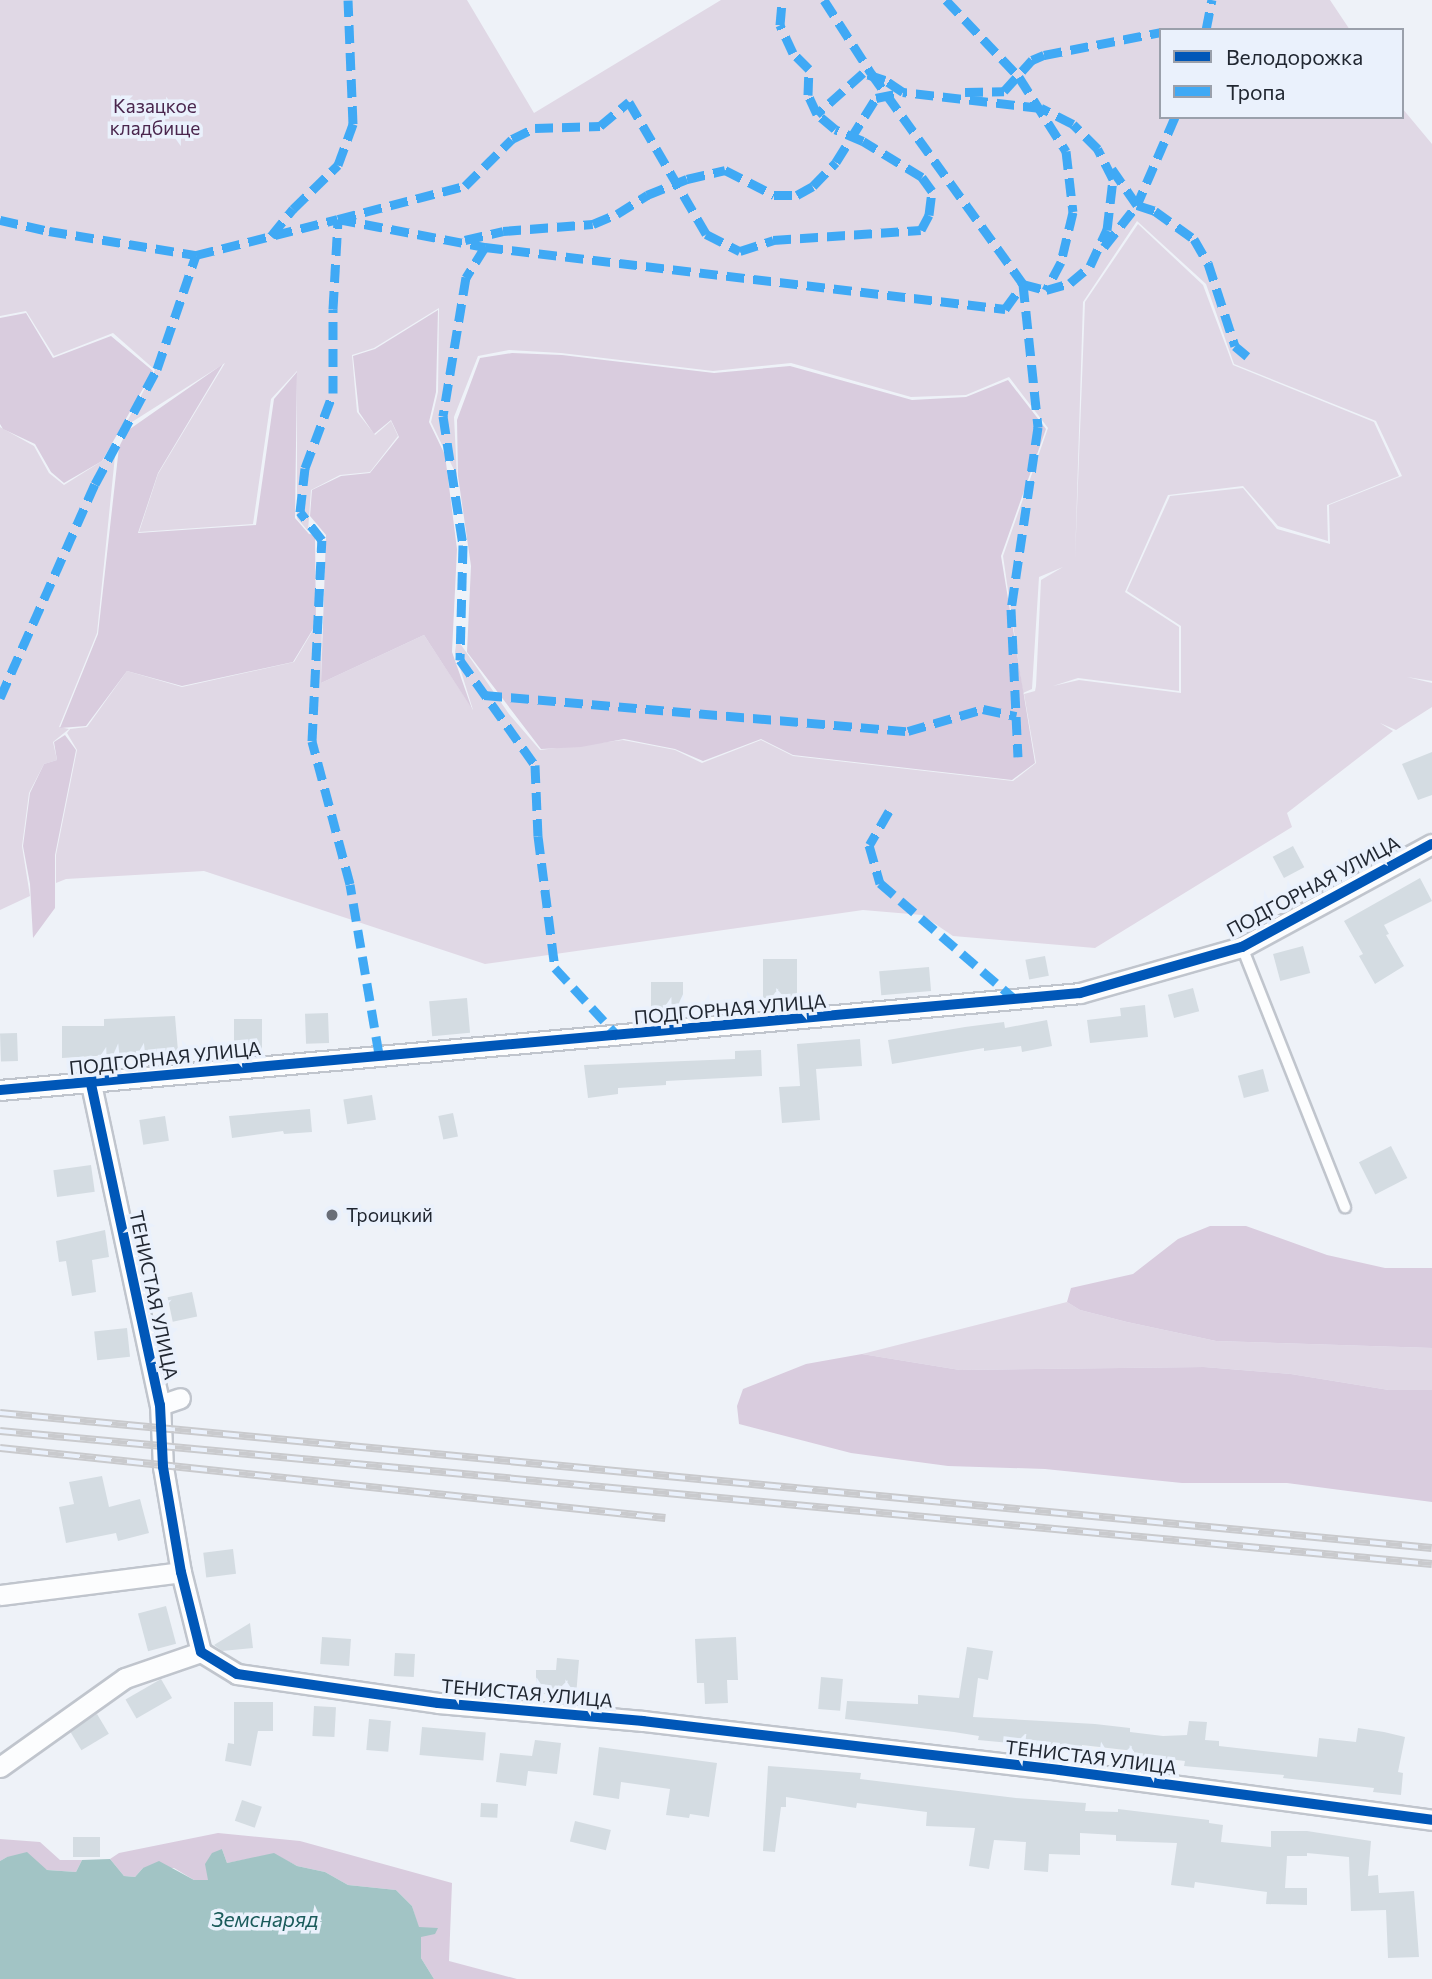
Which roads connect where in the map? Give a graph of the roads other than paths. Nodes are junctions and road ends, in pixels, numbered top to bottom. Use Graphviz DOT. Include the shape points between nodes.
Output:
graph roads {
  1 [pos="1432,844"];
  2 [pos="1242,947"];
  3 [pos="91,1084"];
  4 [pos="0,1090"];
  5 [pos="1345,1207"];
  6 [pos="180,1398"];
  7 [pos="160,1405"];
  8 [pos="181,1572"];
  9 [pos="0,1595"];
  10 [pos="201,1652"];
  11 [pos="0,1767"];
  12 [pos="1432,1820"];
  1 -- 2 [label="street, ПОДГОРНАЯ УЛИЦА"];
  2 -- 3 [label="street, ПОДГОРНАЯ УЛИЦА" via="1080,993"];
  2 -- 5 [label="lane"];
  3 -- 4 [label="street, ПОДГОРНАЯ УЛИЦА"];
  3 -- 7 [label="street, ТЕНИСТАЯ УЛИЦА"];
  6 -- 7 [label="street"];
  7 -- 8 [label="street, ТЕНИСТАЯ УЛИЦА" via="163,1466"];
  8 -- 9 [label="street"];
  8 -- 10 [label="street, ТЕНИСТАЯ УЛИЦА"];
  10 -- 11 [label="street" via="125,1678"];
  10 -- 12 [label="street, ТЕНИСТАЯ УЛИЦА" via="237,1674 438,1703 643,1721"];
}
